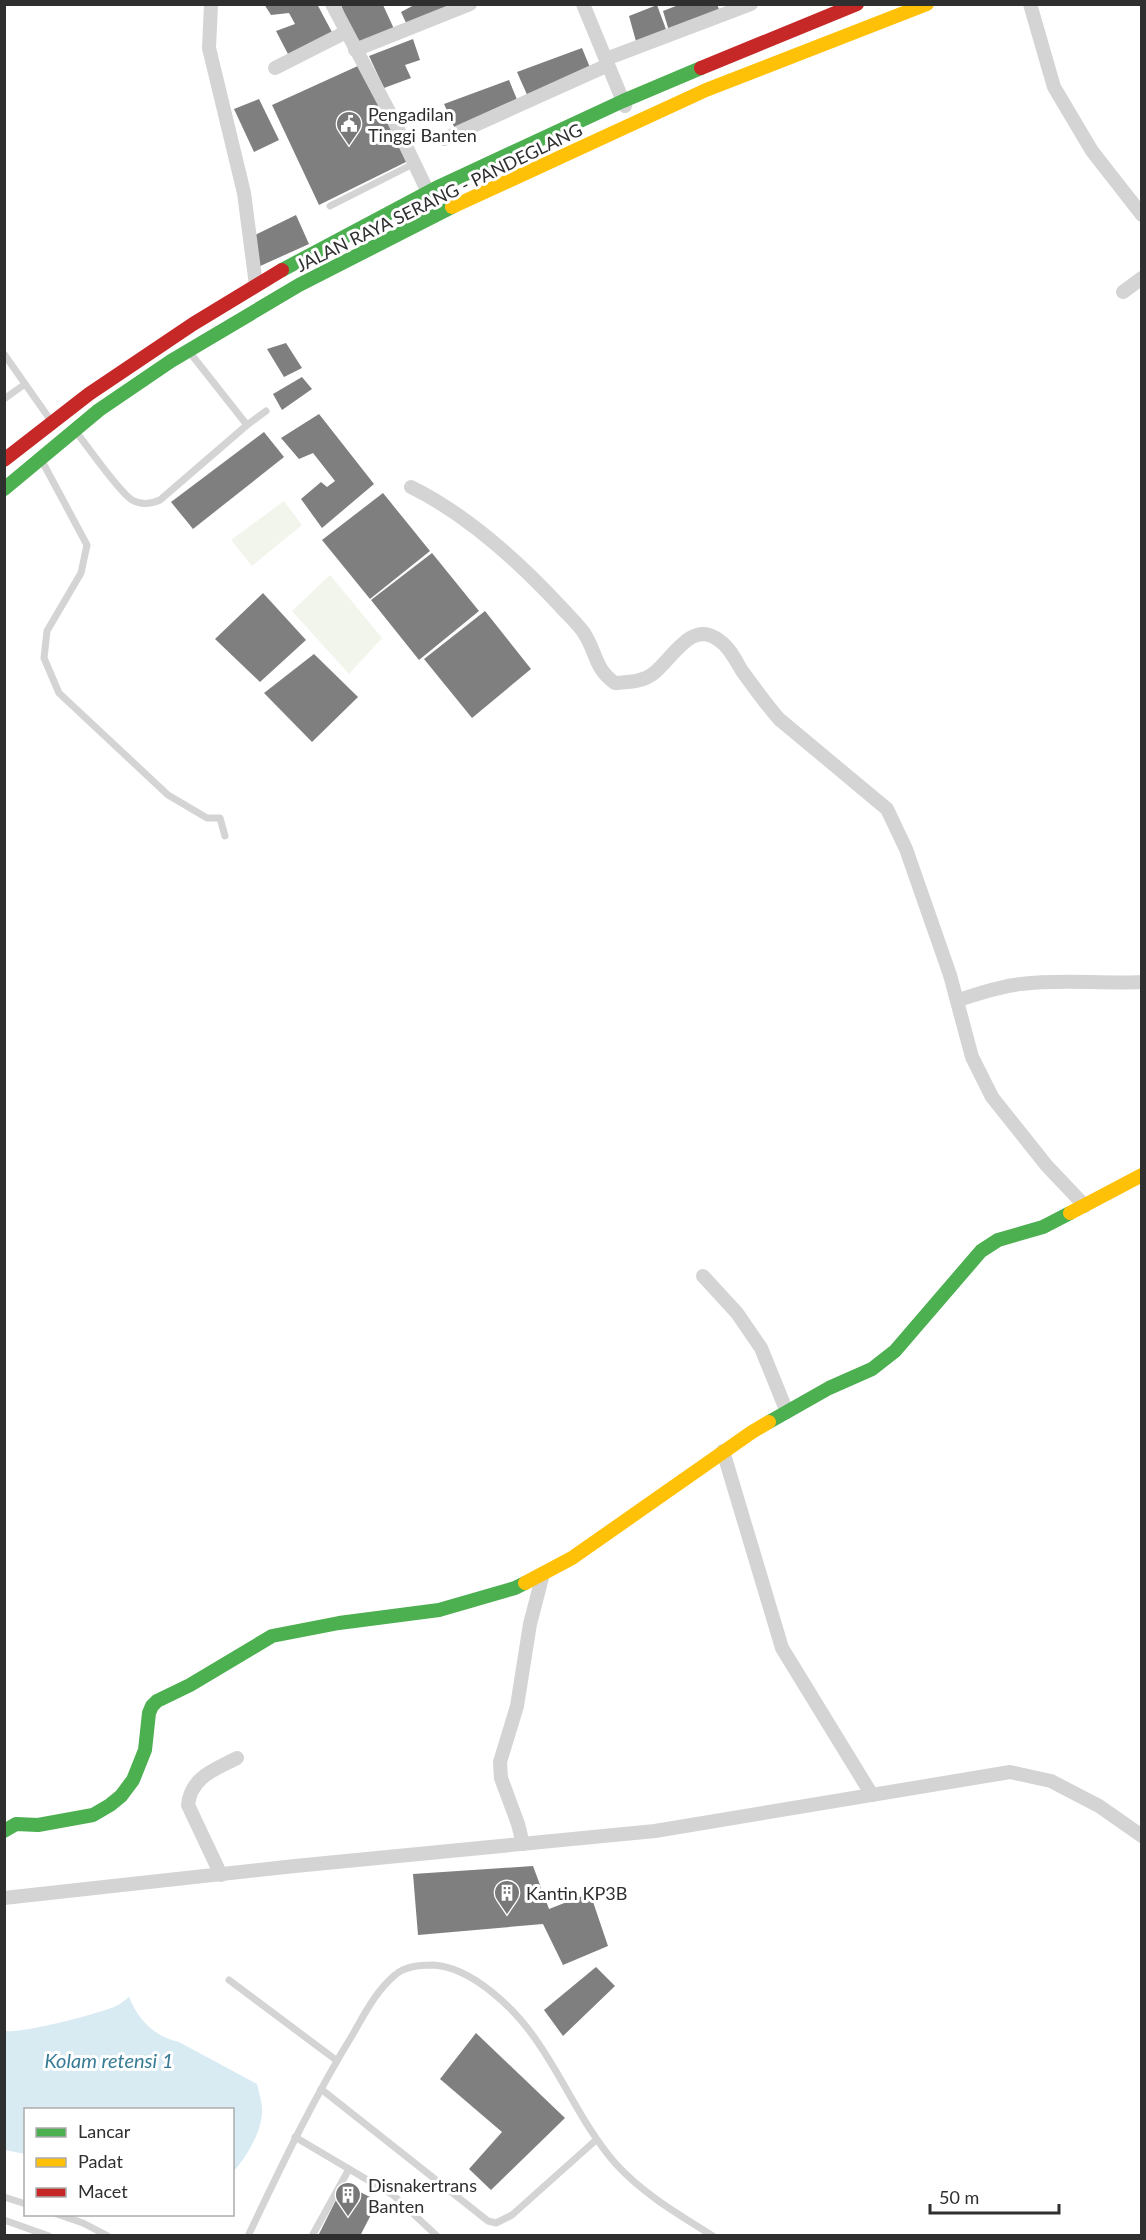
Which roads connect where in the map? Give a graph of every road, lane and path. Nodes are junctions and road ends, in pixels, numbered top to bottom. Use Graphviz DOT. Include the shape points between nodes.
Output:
graph roads {
  1 [pos="211,4"];
  2 [pos="332,4"];
  3 [pos="470,4"];
  4 [pos="583,4"];
  5 [pos="752,4"];
  6 [pos="857,4"];
  7 [pos="927,4"];
  8 [pos="1030,4"];
  9 [pos="346,32"];
  10 [pos="355,50"];
  11 [pos="607,62"];
  12 [pos="275,68"];
  13 [pos="623,101"];
  14 [pos="633,124"];
  15 [pos="444,139"];
  16 [pos="415,163"];
  17 [pos="452,182"];
  18 [pos="428,192"];
  19 [pos="458,204"];
  20 [pos="330,206"];
  21 [pos="1142,215"];
  22 [pos="289,266"];
  23 [pos="1142,278"];
  24 [pos="256,285"];
  25 [pos="298,285"];
  26 [pos="1123,292"];
  27 [pos="189,351"];
  28 [pos="4,354"];
  29 [pos="25,384"];
  30 [pos="4,399"];
  31 [pos="74,405"];
  32 [pos="266,411"];
  33 [pos="86,421"];
  34 [pos="51,422"];
  35 [pos="247,425"];
  36 [pos="75,431"];
  37 [pos="41,459"];
  38 [pos="4,460"];
  39 [pos="411,487"];
  40 [pos="4,489"];
  41 [pos="225,836"];
  42 [pos="1142,982"];
  43 [pos="958,1000"];
  44 [pos="1142,1175"];
  45 [pos="1085,1206"];
  46 [pos="703,1276"];
  47 [pos="787,1412"];
  48 [pos="723,1451"];
  49 [pos="543,1574"];
  50 [pos="237,1758"];
  51 [pos="872,1795"];
  52 [pos="4,1831"];
  53 [pos="1142,1836"];
  54 [pos="523,1844"];
  55 [pos="221,1875"];
  56 [pos="4,1898"];
  57 [pos="229,1980"];
  58 [pos="336,2060"];
  59 [pos="321,2089"];
  60 [pos="295,2136"];
  61 [pos="596,2140"];
  62 [pos="349,2169"];
  63 [pos="4,2197"];
  64 [pos="24,2203"];
  65 [pos="63,2216"];
  66 [pos="4,2220"];
  67 [pos="49,2235"];
  68 [pos="108,2235"];
  69 [pos="248,2235"];
  70 [pos="312,2235"];
  71 [pos="437,2235"];
  72 [pos="713,2235"];
  1 -- 24 [label="street" via="209,48 244,193"];
  2 -- 9 [label="street"];
  3 -- 10 [label="street"];
  4 -- 11 [label="street"];
  5 -- 11 [label="street"];
  6 -- 13 [label="main road, JALAN RAYA SERANG - PANDEGLANG"];
  7 -- 14 [label="main road, JALAN RAYA SERANG - PANDEGLANG" via="706,90"];
  8 -- 21 [label="street" via="1054,87 1092,151"];
  9 -- 10 [label="street"];
  9 -- 12 [label="street"];
  10 -- 16 [label="street"];
  11 -- 13 [label="street"];
  11 -- 15 [label="street"];
  13 -- 14 [label="street"];
  13 -- 17 [label="main road, JALAN RAYA SERANG - PANDEGLANG"];
  14 -- 19 [label="main road, JALAN RAYA SERANG - PANDEGLANG"];
  16 -- 18 [label="street"];
  16 -- 20 [label="lane"];
  17 -- 18 [label="main road, JALAN RAYA SERANG - PANDEGLANG"];
  17 -- 19 [label="main road"];
  18 -- 22 [label="main road, JALAN RAYA SERANG - PANDEGLANG"];
  19 -- 25 [label="main road, JALAN RAYA SERANG - PANDEGLANG"];
  22 -- 24 [label="main road, JALAN RAYA SERANG - PANDEGLANG"];
  22 -- 25 [label="main road"];
  23 -- 26 [label="street"];
  24 -- 31 [label="main road, JALAN RAYA SERANG - PANDEGLANG"];
  25 -- 27 [label="main road, JALAN RAYA SERANG - PANDEGLANG"];
  27 -- 33 [label="main road, JALAN RAYA SERANG - PANDEGLANG"];
  27 -- 35 [label="lane"];
  28 -- 29 [label="lane"];
  29 -- 30 [label="lane"];
  29 -- 34 [label="lane"];
  31 -- 33 [label="main road"];
  31 -- 34 [label="main road, JALAN RAYA SERANG - PANDEGLANG"];
  32 -- 35 [label="lane"];
  33 -- 36 [label="main road, JALAN RAYA SERANG - PANDEGLANG"];
  34 -- 38 [label="main road, JALAN RAYA SERANG - PANDEGLANG"];
  35 -- 36 [label="lane" via="160,500 146,503 127,496"];
  36 -- 37 [label="main road, JALAN RAYA SERANG - PANDEGLANG"];
  37 -- 40 [label="main road, JALAN RAYA SERANG - PANDEGLANG"];
  37 -- 41 [label="lane" via="87,545 81,573 47,631 44,658 59,693 168,795 207,818 220,818"];
  39 -- 43 [label="street" via="460,515 539,584 584,633 604,675 615,683 637,681 654,673 697,634 721,641 779,718 887,809 906,849"];
  42 -- 43 [label="street" via="1029,983"];
  43 -- 45 [label="street" via="972,1057 992,1097"];
  44 -- 45 [label="main road"];
  45 -- 47 [label="main road" via="1043,1227 989,1245 895,1352 872,1369"];
  46 -- 47 [label="street" via="737,1313 761,1348"];
  47 -- 48 [label="main road"];
  48 -- 49 [label="main road" via="704,1468"];
  48 -- 51 [label="street" via="782,1648"];
  49 -- 52 [label="main road" via="515,1588 439,1611 272,1636 152,1706 145,1750 133,1780 110,1805 93,1815 38,1825 16,1824"];
  49 -- 54 [label="street" via="530,1624 517,1706 500,1762 501,1778"];
  50 -- 55 [label="street" via="196,1781 189,1794 188,1805"];
  51 -- 53 [label="street" via="1010,1772 1051,1781 1099,1806"];
  51 -- 54 [label="street" via="654,1832"];
  54 -- 55 [label="street"];
  55 -- 56 [label="street"];
  57 -- 58 [label="lane"];
  58 -- 59 [label="lane"];
  58 -- 61 [label="lane" via="379,1991 397,1973 419,1965 446,1966 475,1979 534,2036"];
  59 -- 60 [label="lane"];
  59 -- 61 [label="lane" via="492,2223 512,2215"];
  60 -- 62 [label="lane"];
  60 -- 69 [label="lane"];
  61 -- 72 [label="lane" via="655,2199"];
  62 -- 70 [label="lane"];
  62 -- 71 [label="lane" via="393,2195"];
  63 -- 64 [label="lane"];
  65 -- 68 [label="lane"];
  66 -- 67 [label="lane"];
}
